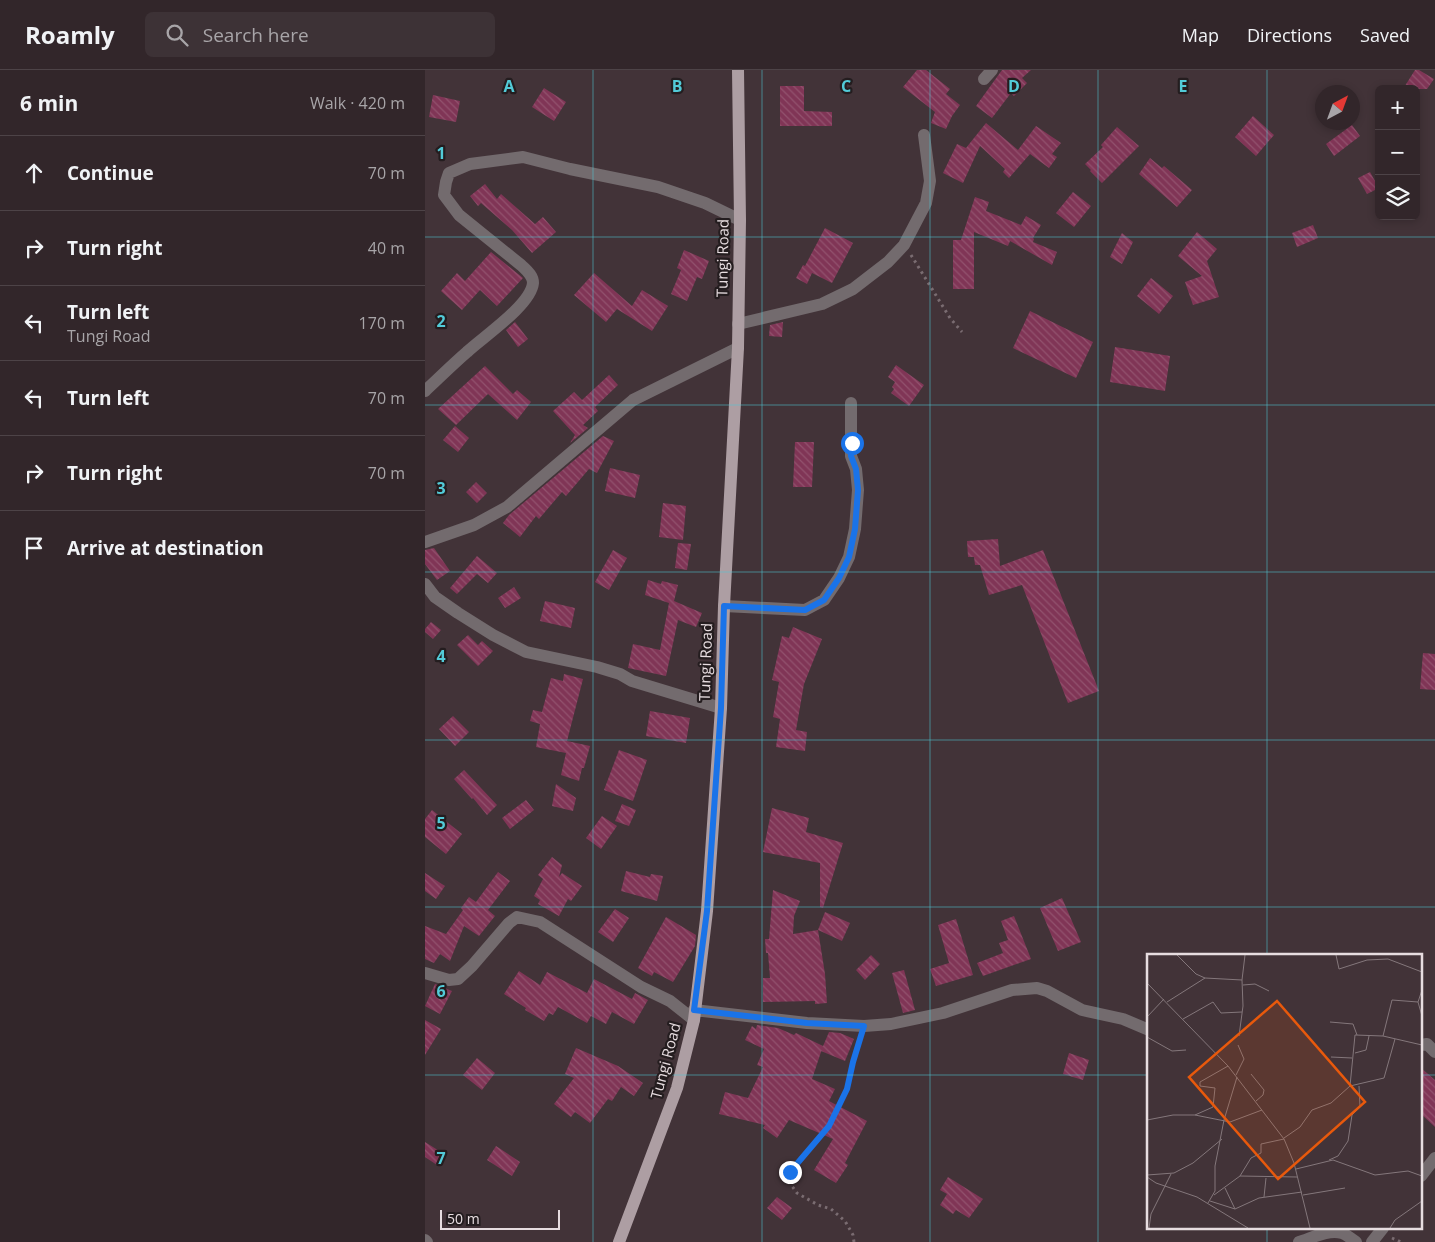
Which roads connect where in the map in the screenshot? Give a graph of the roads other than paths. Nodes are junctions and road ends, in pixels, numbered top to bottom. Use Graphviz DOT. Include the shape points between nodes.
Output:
graph roads {
  1 [pos="738,70"];
  2 [pos="924,135"];
  3 [pos="740,220"];
  4 [pos="738,324"];
  5 [pos="738,348"];
  6 [pos="425,391"];
  7 [pos="851,403"];
  8 [pos="425,542"];
  9 [pos="425,584"];
  10 [pos="724,606"];
  11 [pos="721,708"];
  12 [pos="425,973"];
  13 [pos="694,1015"];
  14 [pos="1147,1029"];
  15 [pos="1435,1158"];
  16 [pos="1423,1173"];
  17 [pos="1381,1230"];
  18 [pos="619,1242"];
  19 [pos="1299,1242"];
  20 [pos="1356,1242"];
  21 [pos="1372,1242"];
  1 -- 3 [label="main road, Tungi Road"];
  2 -- 4 [label="street" via="930,181 926,203 903,245 888,262 853,289 822,304"];
  3 -- 4 [label="main road, Tungi Road"];
  3 -- 6 [label="street" via="705,203 658,187 523,157 471,164 449,173 444,195 459,214 521,264 533,281 531,290 514,314"];
  4 -- 5 [label="main road, Tungi Road"];
  5 -- 8 [label="street" via="633,400 507,507 474,525"];
  5 -- 10 [label="main road, Tungi Road"];
  7 -- 10 [label="street" via="851,456 858,490 849,557 839,578 824,600 805,610"];
  9 -- 11 [label="street" via="458,613 526,652 597,667 631,681"];
  10 -- 11 [label="main road, Tungi Road"];
  11 -- 13 [label="main road, Tungi Road" via="707,911"];
  12 -- 13 [label="street" via="449,980 458,979 509,923 517,918 528,919 540,922 641,987"];
  13 -- 14 [label="street" via="864,1026 891,1024 943,1013 1012,990 1037,988 1082,1010 1123,1019"];
  13 -- 18 [label="main road, Tungi Road" via="677,1088"];
  15 -- 16 [label="street"];
  17 -- 21 [label="street"];
  19 -- 20 [label="street" via="1332,1232"];
}
